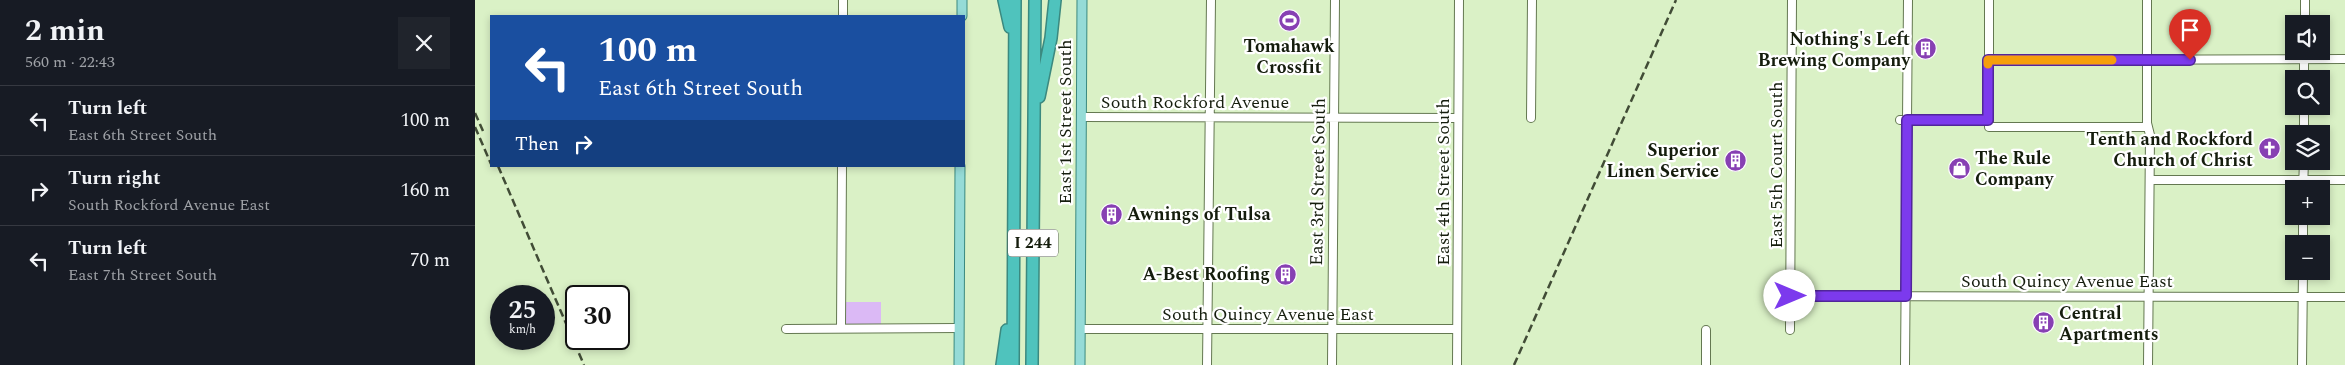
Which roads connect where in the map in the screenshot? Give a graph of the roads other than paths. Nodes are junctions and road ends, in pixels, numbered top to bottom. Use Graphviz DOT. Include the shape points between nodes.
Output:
graph roads {
  1 [pos="843,0"];
  2 [pos="962,0"];
  3 [pos="1004,0"];
  4 [pos="1015,0"];
  5 [pos="1035,0"];
  6 [pos="1055,0"];
  7 [pos="1082,0"];
  8 [pos="1211,0"];
  9 [pos="1335,0"];
  10 [pos="1459,0"];
  11 [pos="1532,0"];
  12 [pos="1792,0"];
  13 [pos="1908,0"];
  14 [pos="1989,0"];
  15 [pos="2147,0"];
  16 [pos="2305,0"];
  17 [pos="843,15"];
  18 [pos="962,15"];
  19 [pos="2305,15"];
  20 [pos="1015,46"];
  21 [pos="2285,56"];
  22 [pos="2330,58"];
  23 [pos="2345,59"];
  24 [pos="1988,60"];
  25 [pos="2147,60"];
  26 [pos="1082,117"];
  27 [pos="1210,117"];
  28 [pos="1333,118"];
  29 [pos="1458,118"];
  30 [pos="1531,118"];
  31 [pos="1034,120"];
  32 [pos="1904,120"];
  33 [pos="1988,124"];
  34 [pos="2148,127"];
  35 [pos="842,167"];
  36 [pos="960,167"];
  37 [pos="2304,170"];
  38 [pos="2149,180"];
  39 [pos="2285,180"];
  40 [pos="2303,180"];
  41 [pos="2330,180"];
  42 [pos="2345,180"];
  43 [pos="2303,280"];
  44 [pos="1013,284"];
  45 [pos="1790,296"];
  46 [pos="1906,296"];
  47 [pos="2149,296"];
  48 [pos="2303,296"];
  49 [pos="2345,296"];
  50 [pos="841,328"];
  51 [pos="959,328"];
  52 [pos="786,329"];
  53 [pos="1080,329"];
  54 [pos="1207,329"];
  55 [pos="1332,329"];
  56 [pos="1457,329"];
  57 [pos="1707,330"];
  58 [pos="1790,330"];
  59 [pos="959,365"];
  60 [pos="1003,365"];
  61 [pos="1013,365"];
  62 [pos="1032,365"];
  63 [pos="1080,365"];
  64 [pos="1207,365"];
  65 [pos="1332,365"];
  66 [pos="1457,365"];
  67 [pos="1706,365"];
  68 [pos="1905,365"];
  69 [pos="2148,365"];
  70 [pos="2302,365"];
  1 -- 17 [label="street"];
  2 -- 18 [label="main road"];
  3 -- 20 [label="highway"];
  4 -- 20 [label="highway, I 244"];
  5 -- 31 [label="highway, I 244"];
  6 -- 31 [label="highway" via="1051,38"];
  7 -- 26 [label="main road, East 1st Street South"];
  8 -- 27 [label="street"];
  9 -- 28 [label="street, East 3rd Street South"];
  10 -- 29 [label="street, East 4th Street South"];
  11 -- 30 [label="street"];
  12 -- 45 [label="street, East 5th Court South"];
  13 -- 32 [label="street"];
  14 -- 24 [label="street"];
  15 -- 25 [label="street"];
  16 -- 19 [label="street"];
  20 -- 44 [label="highway, I 244"];
  21 -- 25 [label="street"];
  22 -- 23 [label="street"];
  24 -- 25 [label="street"];
  24 -- 33 [label="street"];
  25 -- 34 [label="street"];
  26 -- 27 [label="street, South Rockford Avenue"];
  26 -- 53 [label="main road, East 1st Street South"];
  27 -- 28 [label="street, South Rockford Avenue"];
  27 -- 54 [label="street"];
  28 -- 29 [label="street, South Rockford Avenue"];
  28 -- 55 [label="street, East 3rd Street South"];
  29 -- 56 [label="street, East 4th Street South"];
  31 -- 62 [label="highway, I 244"];
  32 -- 33 [label="street"];
  32 -- 46 [label="street"];
  33 -- 34 [label="street"];
  34 -- 38 [label="street"];
  35 -- 50 [label="street"];
  36 -- 51 [label="main road"];
  37 -- 40 [label="street"];
  38 -- 39 [label="street"];
  38 -- 47 [label="street"];
  41 -- 42 [label="street"];
  43 -- 48 [label="street"];
  44 -- 60 [label="highway, I 244"];
  44 -- 61 [label="highway"];
  45 -- 46 [label="street, South Quincy Avenue East"];
  45 -- 58 [label="street, East 5th Court South"];
  46 -- 47 [label="street, South Quincy Avenue East"];
  46 -- 68 [label="street"];
  47 -- 48 [label="street, South Quincy Avenue East"];
  47 -- 69 [label="street"];
  48 -- 49 [label="street, South Quincy Avenue East"];
  48 -- 70 [label="street"];
  50 -- 51 [label="street"];
  50 -- 52 [label="street"];
  51 -- 59 [label="main road"];
  53 -- 54 [label="street, South Quincy Avenue East"];
  53 -- 63 [label="main road, East 1st Street South"];
  54 -- 55 [label="street, South Quincy Avenue East"];
  54 -- 64 [label="street"];
  55 -- 56 [label="street, South Quincy Avenue East"];
  55 -- 65 [label="street, East 3rd Street South"];
  56 -- 66 [label="street, East 4th Street South"];
  57 -- 67 [label="street"];
}
